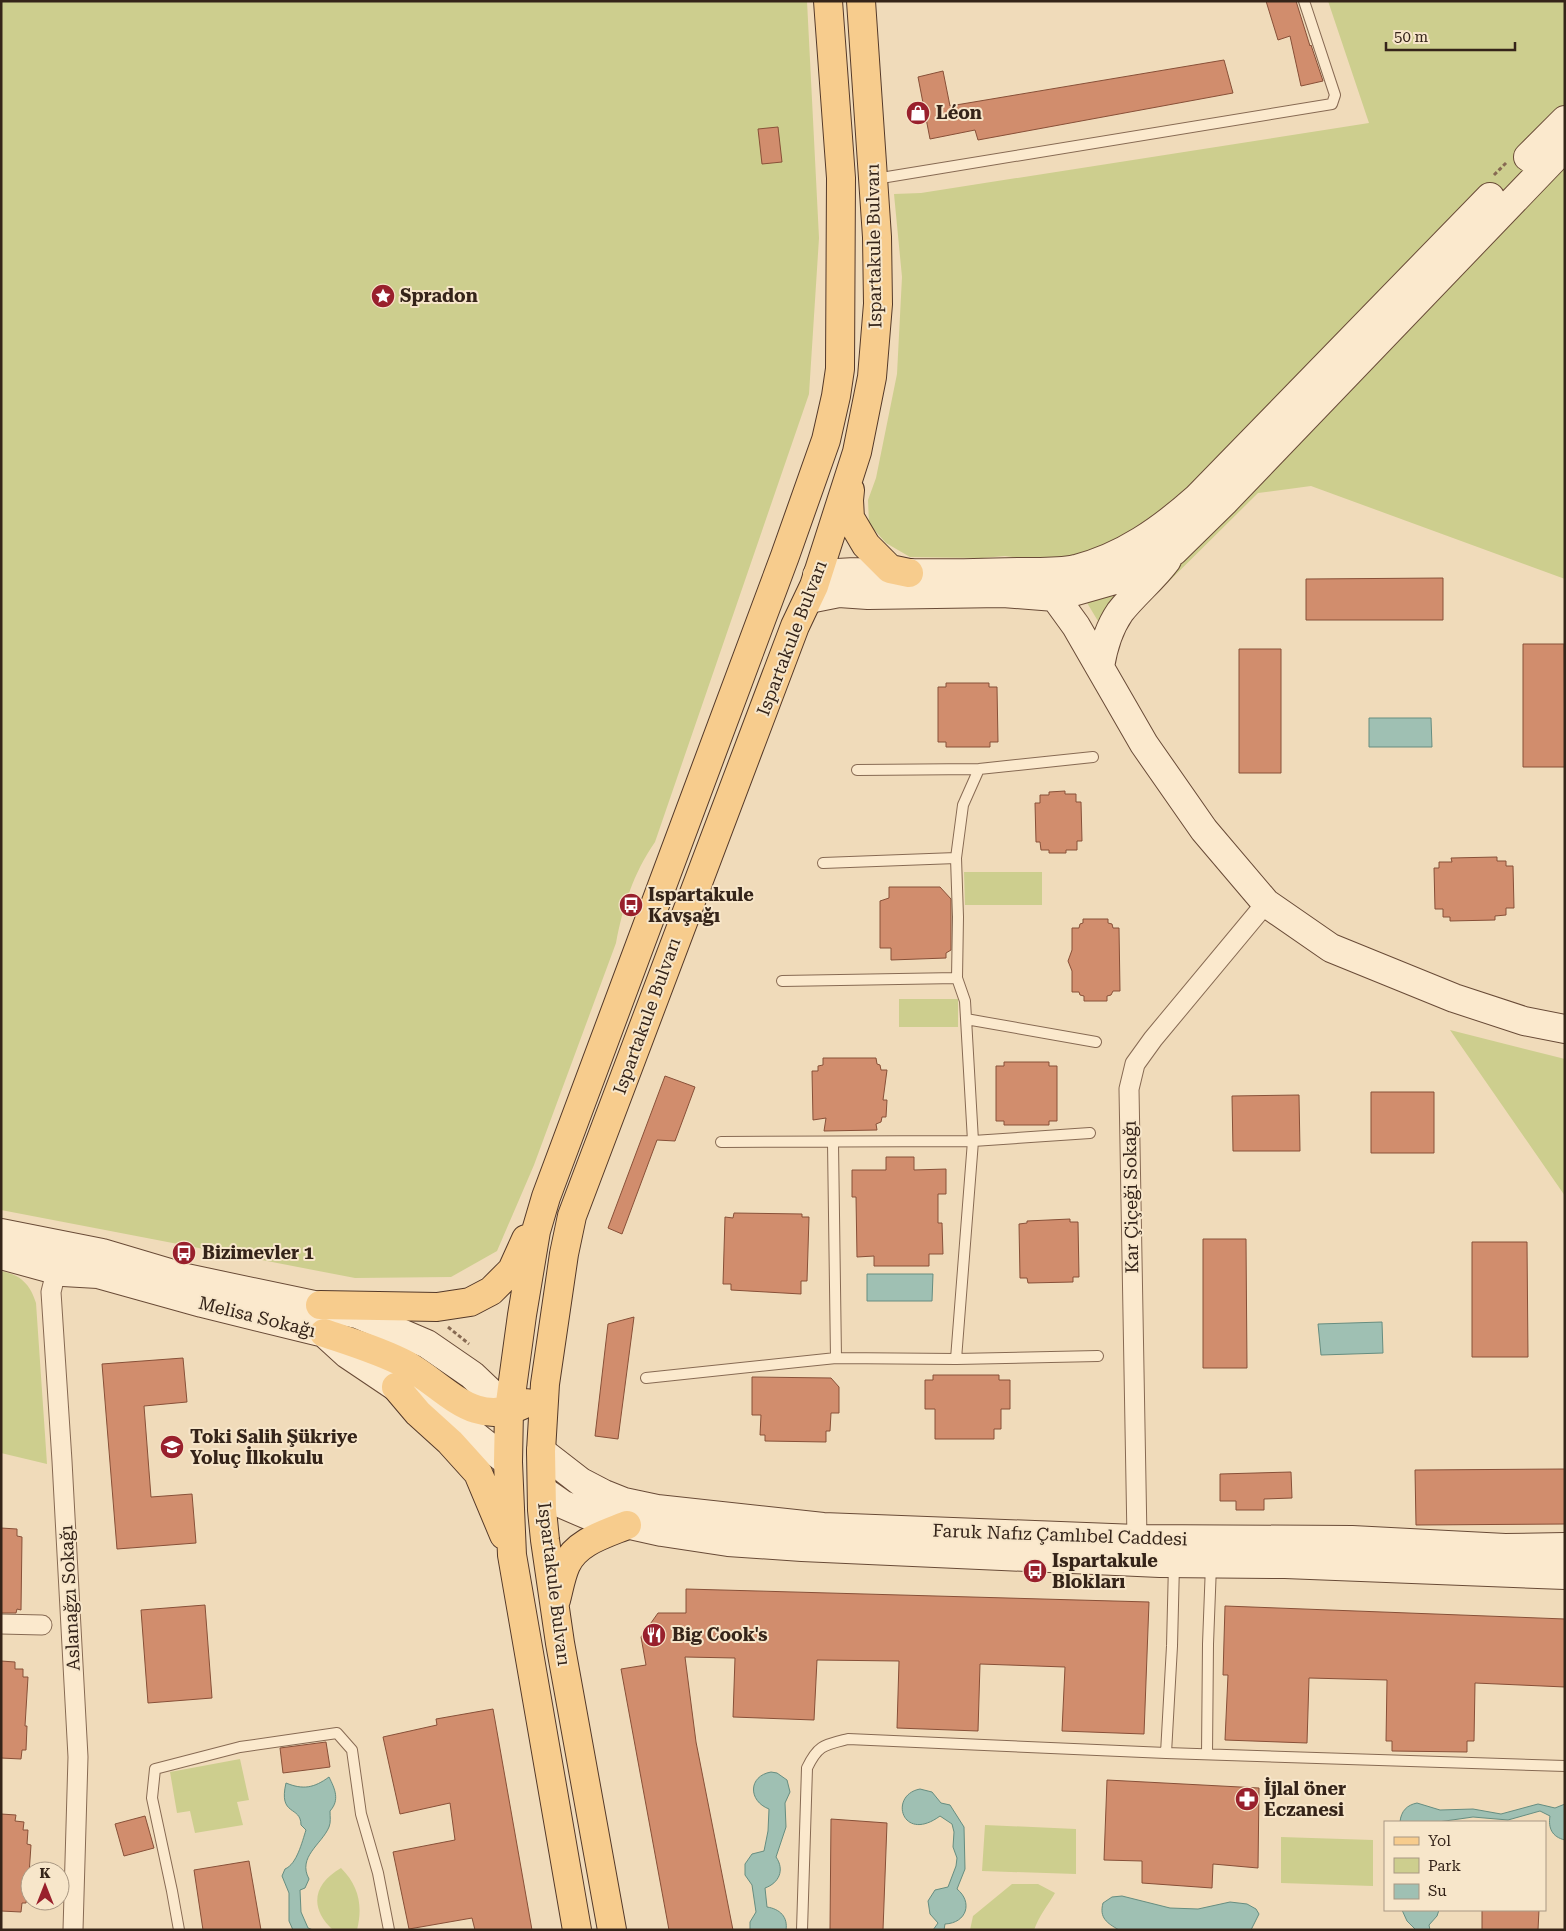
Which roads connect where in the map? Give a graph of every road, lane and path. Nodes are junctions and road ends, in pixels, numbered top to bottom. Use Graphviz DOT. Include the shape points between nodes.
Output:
graph roads {
  1 [pos="828,1"];
  2 [pos="861,1"];
  3 [pos="1304,1"];
  4 [pos="1565,120"];
  5 [pos="1565,147"];
  6 [pos="1512,157"];
  7 [pos="1492,178"];
  8 [pos="874,179"];
  9 [pos="857,452"];
  10 [pos="1175,550"];
  11 [pos="1074,569"];
  12 [pos="909,573"];
  13 [pos="799,585"];
  14 [pos="1055,597"];
  15 [pos="1100,666"];
  16 [pos="1093,757"];
  17 [pos="857,770"];
  18 [pos="979,770"];
  19 [pos="956,858"];
  20 [pos="823,863"];
  21 [pos="1266,903"];
  22 [pos="957,978"];
  23 [pos="782,981"];
  24 [pos="966,1019"];
  25 [pos="1565,1029"];
  26 [pos="1096,1042"];
  27 [pos="1090,1133"];
  28 [pos="973,1141"];
  29 [pos="720,1142"];
  30 [pos="832,1143"];
  31 [pos="546,1197"];
  32 [pos="1,1233"];
  33 [pos="1,1255"];
  34 [pos="63,1272"];
  35 [pos="320,1305"];
  36 [pos="447,1326"];
  37 [pos="324,1333"];
  38 [pos="475,1349"];
  39 [pos="1098,1356"];
  40 [pos="836,1358"];
  41 [pos="956,1358"];
  42 [pos="646,1378"];
  43 [pos="545,1384"];
  44 [pos="396,1387"];
  45 [pos="509,1410"];
  46 [pos="541,1451"];
  47 [pos="508,1462"];
  48 [pos="542,1490"];
  49 [pos="627,1525"];
  50 [pos="1565,1547"];
  51 [pos="1142,1550"];
  52 [pos="512,1555"];
  53 [pos="1211,1564"];
  54 [pos="1565,1575"];
  55 [pos="554,1608"];
  56 [pos="1,1624"];
  57 [pos="42,1625"];
  58 [pos="1166,1753"];
  59 [pos="1207,1754"];
  60 [pos="1564,1766"];
  61 [pos="73,1930"];
  62 [pos="178,1930"];
  63 [pos="389,1930"];
  64 [pos="577,1930"];
  65 [pos="612,1930"];
  66 [pos="802,1930"];
  1 -- 13 [label="main road, Ispartakule Bulvarı" via="841,178 840,369"];
  2 -- 8 [label="main road, Ispartakule Bulvarı"];
  3 -- 8 [label="lane" via="1335,95 1332,104"];
  4 -- 11 [label="street" via="1197,498 1145,540"];
  5 -- 10 [label="street"];
  6 -- 7 [label="path"];
  8 -- 9 [label="main road, Ispartakule Bulvarı" via="878,304 872,377"];
  9 -- 12 [label="main road" via="849,500 850,518 866,546 879,560 890,569"];
  9 -- 13 [label="main road, Ispartakule Bulvarı"];
  10 -- 14 [label="street" via="1118,579"];
  10 -- 15 [label="street" via="1120,613 1107,638"];
  11 -- 12 [label="street" via="1041,573"];
  11 -- 14 [label="street" via="1058,584"];
  12 -- 13 [label="street" via="852,571"];
  13 -- 14 [label="street" via="839,593 1003,593"];
  13 -- 31 [label="main road, Ispartakule Bulvarı"];
  13 -- 43 [label="main road, Ispartakule Bulvarı" via="795,626 572,1216"];
  14 -- 15 [label="street"];
  15 -- 21 [label="street" via="1144,744 1204,830"];
  16 -- 18 [label="lane"];
  17 -- 18 [label="lane"];
  18 -- 19 [label="lane" via="963,805"];
  19 -- 20 [label="lane"];
  19 -- 22 [label="lane"];
  21 -- 25 [label="street" via="1331,948 1454,998 1524,1021"];
  21 -- 51 [label="street, Kar Çiçeği Sokağı" via="1135,1064 1129,1089"];
  22 -- 23 [label="lane"];
  22 -- 24 [label="lane" via="965,1001"];
  24 -- 26 [label="lane"];
  24 -- 28 [label="lane"];
  27 -- 28 [label="lane"];
  28 -- 30 [label="lane"];
  28 -- 41 [label="lane"];
  29 -- 30 [label="lane"];
  30 -- 40 [label="lane"];
  31 -- 35 [label="main road" via="512,1270 482,1297 437,1307"];
  31 -- 45 [label="main road, Ispartakule Bulvarı" via="536,1231"];
  32 -- 35 [label="street, Melisa Sokağı" via="102,1253 186,1278"];
  33 -- 34 [label="street, Melisa Sokağı"];
  34 -- 37 [label="street, Melisa Sokağı" via="98,1274"];
  34 -- 61 [label="street, Aslanağzı Sokağı" via="54,1280 51,1292 78,1758"];
  35 -- 45 [label="street, Melisa Sokağı" via="357,1314 428,1344 472,1375"];
  36 -- 38 [label="path"];
  37 -- 44 [label="street, Melisa Sokağı" via="347,1354"];
  37 -- 45 [label="main road" via="406,1365 472,1409 492,1413"];
  39 -- 41 [label="lane"];
  40 -- 41 [label="lane"];
  40 -- 42 [label="lane"];
  43 -- 45 [label="main road" via="536,1396"];
  43 -- 46 [label="main road, Ispartakule Bulvarı"];
  44 -- 47 [label="street, Melisa Sokağı" via="469,1431"];
  44 -- 52 [label="main road" via="478,1473"];
  45 -- 46 [label="main road"];
  45 -- 47 [label="main road, Ispartakule Bulvarı"];
  46 -- 48 [label="main road, Ispartakule Bulvarı"];
  46 -- 51 [label="street, Faruk Nafız Çamlıbel Caddesi" via="581,1482 604,1494 624,1502 657,1508 823,1527"];
  47 -- 48 [label="main road"];
  47 -- 52 [label="main road, Ispartakule Bulvarı"];
  48 -- 49 [label="street, Faruk Nafız Çamlıbel Caddesi" via="562,1504 590,1516"];
  48 -- 55 [label="main road, Ispartakule Bulvarı"];
  49 -- 51 [label="street, Faruk Nafız Çamlıbel Caddesi" via="728,1542 812,1548"];
  49 -- 55 [label="main road" via="593,1539 576,1552 566,1564"];
  50 -- 51 [label="street, Faruk Nafız Çamlıbel Caddesi" via="1504,1548 1352,1540"];
  51 -- 53 [label="street, Faruk Nafız Çamlıbel Caddesi"];
  51 -- 58 [label="lane" via="1172,1646"];
  52 -- 64 [label="main road, Ispartakule Bulvarı"];
  53 -- 54 [label="street, Faruk Nafız Çamlıbel Caddesi"];
  53 -- 59 [label="lane"];
  55 -- 65 [label="main road, Ispartakule Bulvarı"];
  56 -- 57 [label="street"];
  58 -- 59 [label="lane"];
  58 -- 66 [label="lane" via="848,1739 828,1744 815,1752 807,1768"];
  59 -- 60 [label="lane"];
  62 -- 63 [label="lane" via="152,1798 155,1769 240,1748 337,1732 352,1750 361,1814 378,1873"];
}
